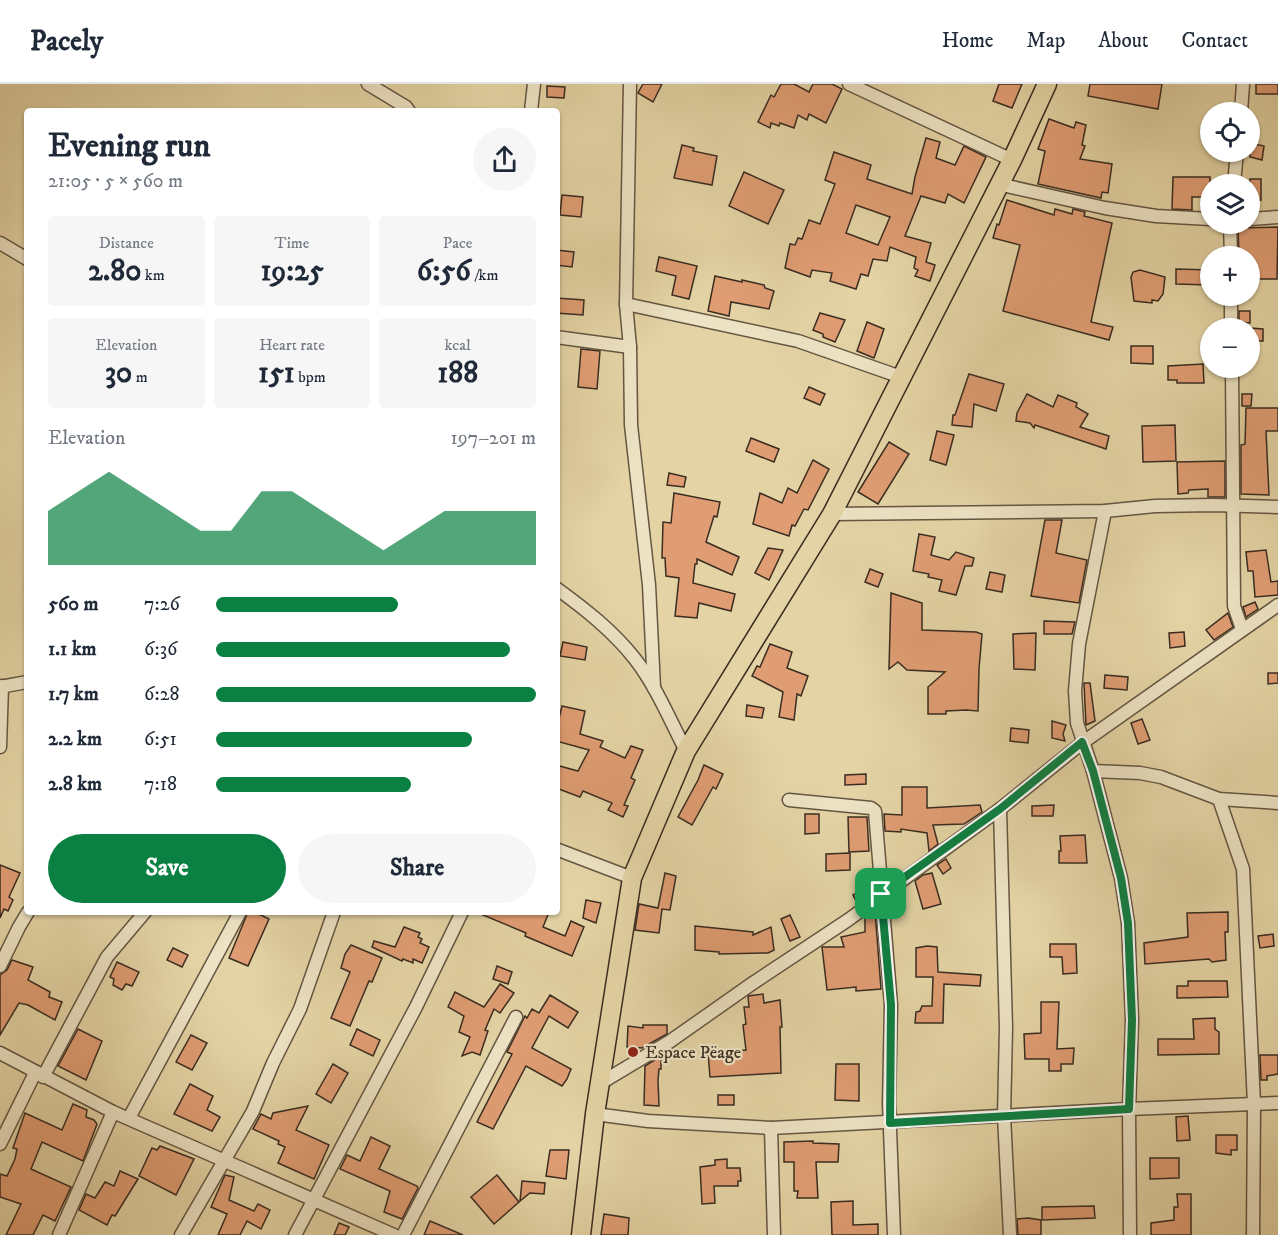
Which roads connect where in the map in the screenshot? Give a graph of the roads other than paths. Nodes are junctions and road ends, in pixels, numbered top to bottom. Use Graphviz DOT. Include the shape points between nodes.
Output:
graph roads {
  1 [pos="368,84"];
  2 [pos="534,84"];
  3 [pos="630,84"];
  4 [pos="1047,84"];
  5 [pos="1243,84"];
  6 [pos="856,86"];
  7 [pos="1242,102"];
  8 [pos="407,108"];
  9 [pos="531,108"];
  10 [pos="1011,160"];
  11 [pos="998,184"];
  12 [pos="1278,217"];
  13 [pos="1200,218"];
  14 [pos="1260,218"];
  15 [pos="0,243"];
  16 [pos="24,257"];
  17 [pos="626,304"];
  18 [pos="560,338"];
  19 [pos="630,347"];
  20 [pos="902,377"];
  21 [pos="1232,378"];
  22 [pos="1233,505"];
  23 [pos="1278,507"];
  24 [pos="1105,511"];
  25 [pos="832,514"];
  26 [pos="560,591"];
  27 [pos="1278,605"];
  28 [pos="1242,629"];
  29 [pos="24,683"];
  30 [pos="1,687"];
  31 [pos="654,688"];
  32 [pos="1082,742"];
  33 [pos="0,747"];
  34 [pos="686,751"];
  35 [pos="1093,771"];
  36 [pos="1219,799"];
  37 [pos="789,800"];
  38 [pos="1278,803"];
  39 [pos="1000,809"];
  40 [pos="560,851"];
  41 [pos="632,878"];
  42 [pos="881,894"];
  43 [pos="26,915"];
  44 [pos="142,915"];
  45 [pos="238,915"];
  46 [pos="333,915"];
  47 [pos="461,915"];
  48 [pos="0,966"];
  49 [pos="516,1017"];
  50 [pos="0,1053"];
  51 [pos="39,1075"];
  52 [pos="599,1084"];
  53 [pos="1278,1103"];
  54 [pos="1254,1104"];
  55 [pos="1129,1109"];
  56 [pos="113,1112"];
  57 [pos="595,1114"];
  58 [pos="1004,1116"];
  59 [pos="129,1118"];
  60 [pos="890,1123"];
  61 [pos="771,1128"];
  62 [pos="0,1144"];
  63 [pos="224,1160"];
  64 [pos="313,1199"];
  65 [pos="59,1235"];
  66 [pos="181,1235"];
  67 [pos="295,1235"];
  68 [pos="394,1235"];
  69 [pos="403,1235"];
  70 [pos="581,1235"];
  71 [pos="774,1235"];
  72 [pos="894,1235"];
  73 [pos="1010,1235"];
  74 [pos="1130,1235"];
  75 [pos="1253,1235"];
  1 -- 8 [label="street"];
  2 -- 9 [label="street"];
  3 -- 17 [label="street"];
  4 -- 10 [label="highway"];
  5 -- 7 [label="street"];
  6 -- 10 [label="street"];
  10 -- 11 [label="highway"];
  11 -- 13 [label="street" via="1105,208"];
  11 -- 20 [label="highway"];
  12 -- 14 [label="street"];
  15 -- 16 [label="street"];
  17 -- 19 [label="street"];
  17 -- 20 [label="street" via="798,341"];
  18 -- 19 [label="street"];
  19 -- 31 [label="street" via="631,425 650,585"];
  20 -- 25 [label="highway"];
  21 -- 22 [label="street"];
  22 -- 23 [label="street"];
  22 -- 24 [label="street"];
  22 -- 28 [label="street" via="1234,606"];
  24 -- 25 [label="street"];
  24 -- 32 [label="street" via="1079,644 1075,691"];
  25 -- 34 [label="highway"];
  26 -- 31 [label="street" via="614,635"];
  27 -- 28 [label="street"];
  28 -- 32 [label="street"];
  29 -- 30 [label="street"];
  30 -- 33 [label="street"];
  31 -- 34 [label="street"];
  32 -- 35 [label="street"];
  32 -- 39 [label="street"];
  34 -- 41 [label="highway"];
  35 -- 36 [label="street" via="1161,777"];
  35 -- 55 [label="street" via="1121,878 1128,923 1132,1020"];
  36 -- 38 [label="street"];
  36 -- 54 [label="street" via="1243,869"];
  37 -- 42 [label="street" via="874,809"];
  39 -- 42 [label="street"];
  39 -- 58 [label="street" via="1006,1028"];
  40 -- 41 [label="street"];
  41 -- 52 [label="highway"];
  42 -- 52 [label="street" via="669,1042"];
  42 -- 60 [label="street" via="891,1005"];
  43 -- 48 [label="street"];
  44 -- 51 [label="street" via="107,957"];
  45 -- 59 [label="street"];
  46 -- 63 [label="street" via="300,1009 253,1111"];
  47 -- 64 [label="street"];
  49 -- 69 [label="street"];
  50 -- 51 [label="street"];
  51 -- 56 [label="street"];
  51 -- 62 [label="street"];
  52 -- 57 [label="highway"];
  53 -- 54 [label="street"];
  54 -- 55 [label="street"];
  54 -- 75 [label="street"];
  55 -- 58 [label="street"];
  55 -- 74 [label="street"];
  56 -- 59 [label="street"];
  56 -- 65 [label="street"];
  57 -- 61 [label="street"];
  57 -- 70 [label="highway"];
  58 -- 60 [label="street"];
  58 -- 73 [label="street"];
  59 -- 63 [label="street"];
  60 -- 61 [label="street"];
  60 -- 72 [label="street"];
  61 -- 71 [label="street"];
  63 -- 64 [label="street"];
  63 -- 66 [label="street"];
  64 -- 67 [label="street"];
  64 -- 68 [label="street"];
}
